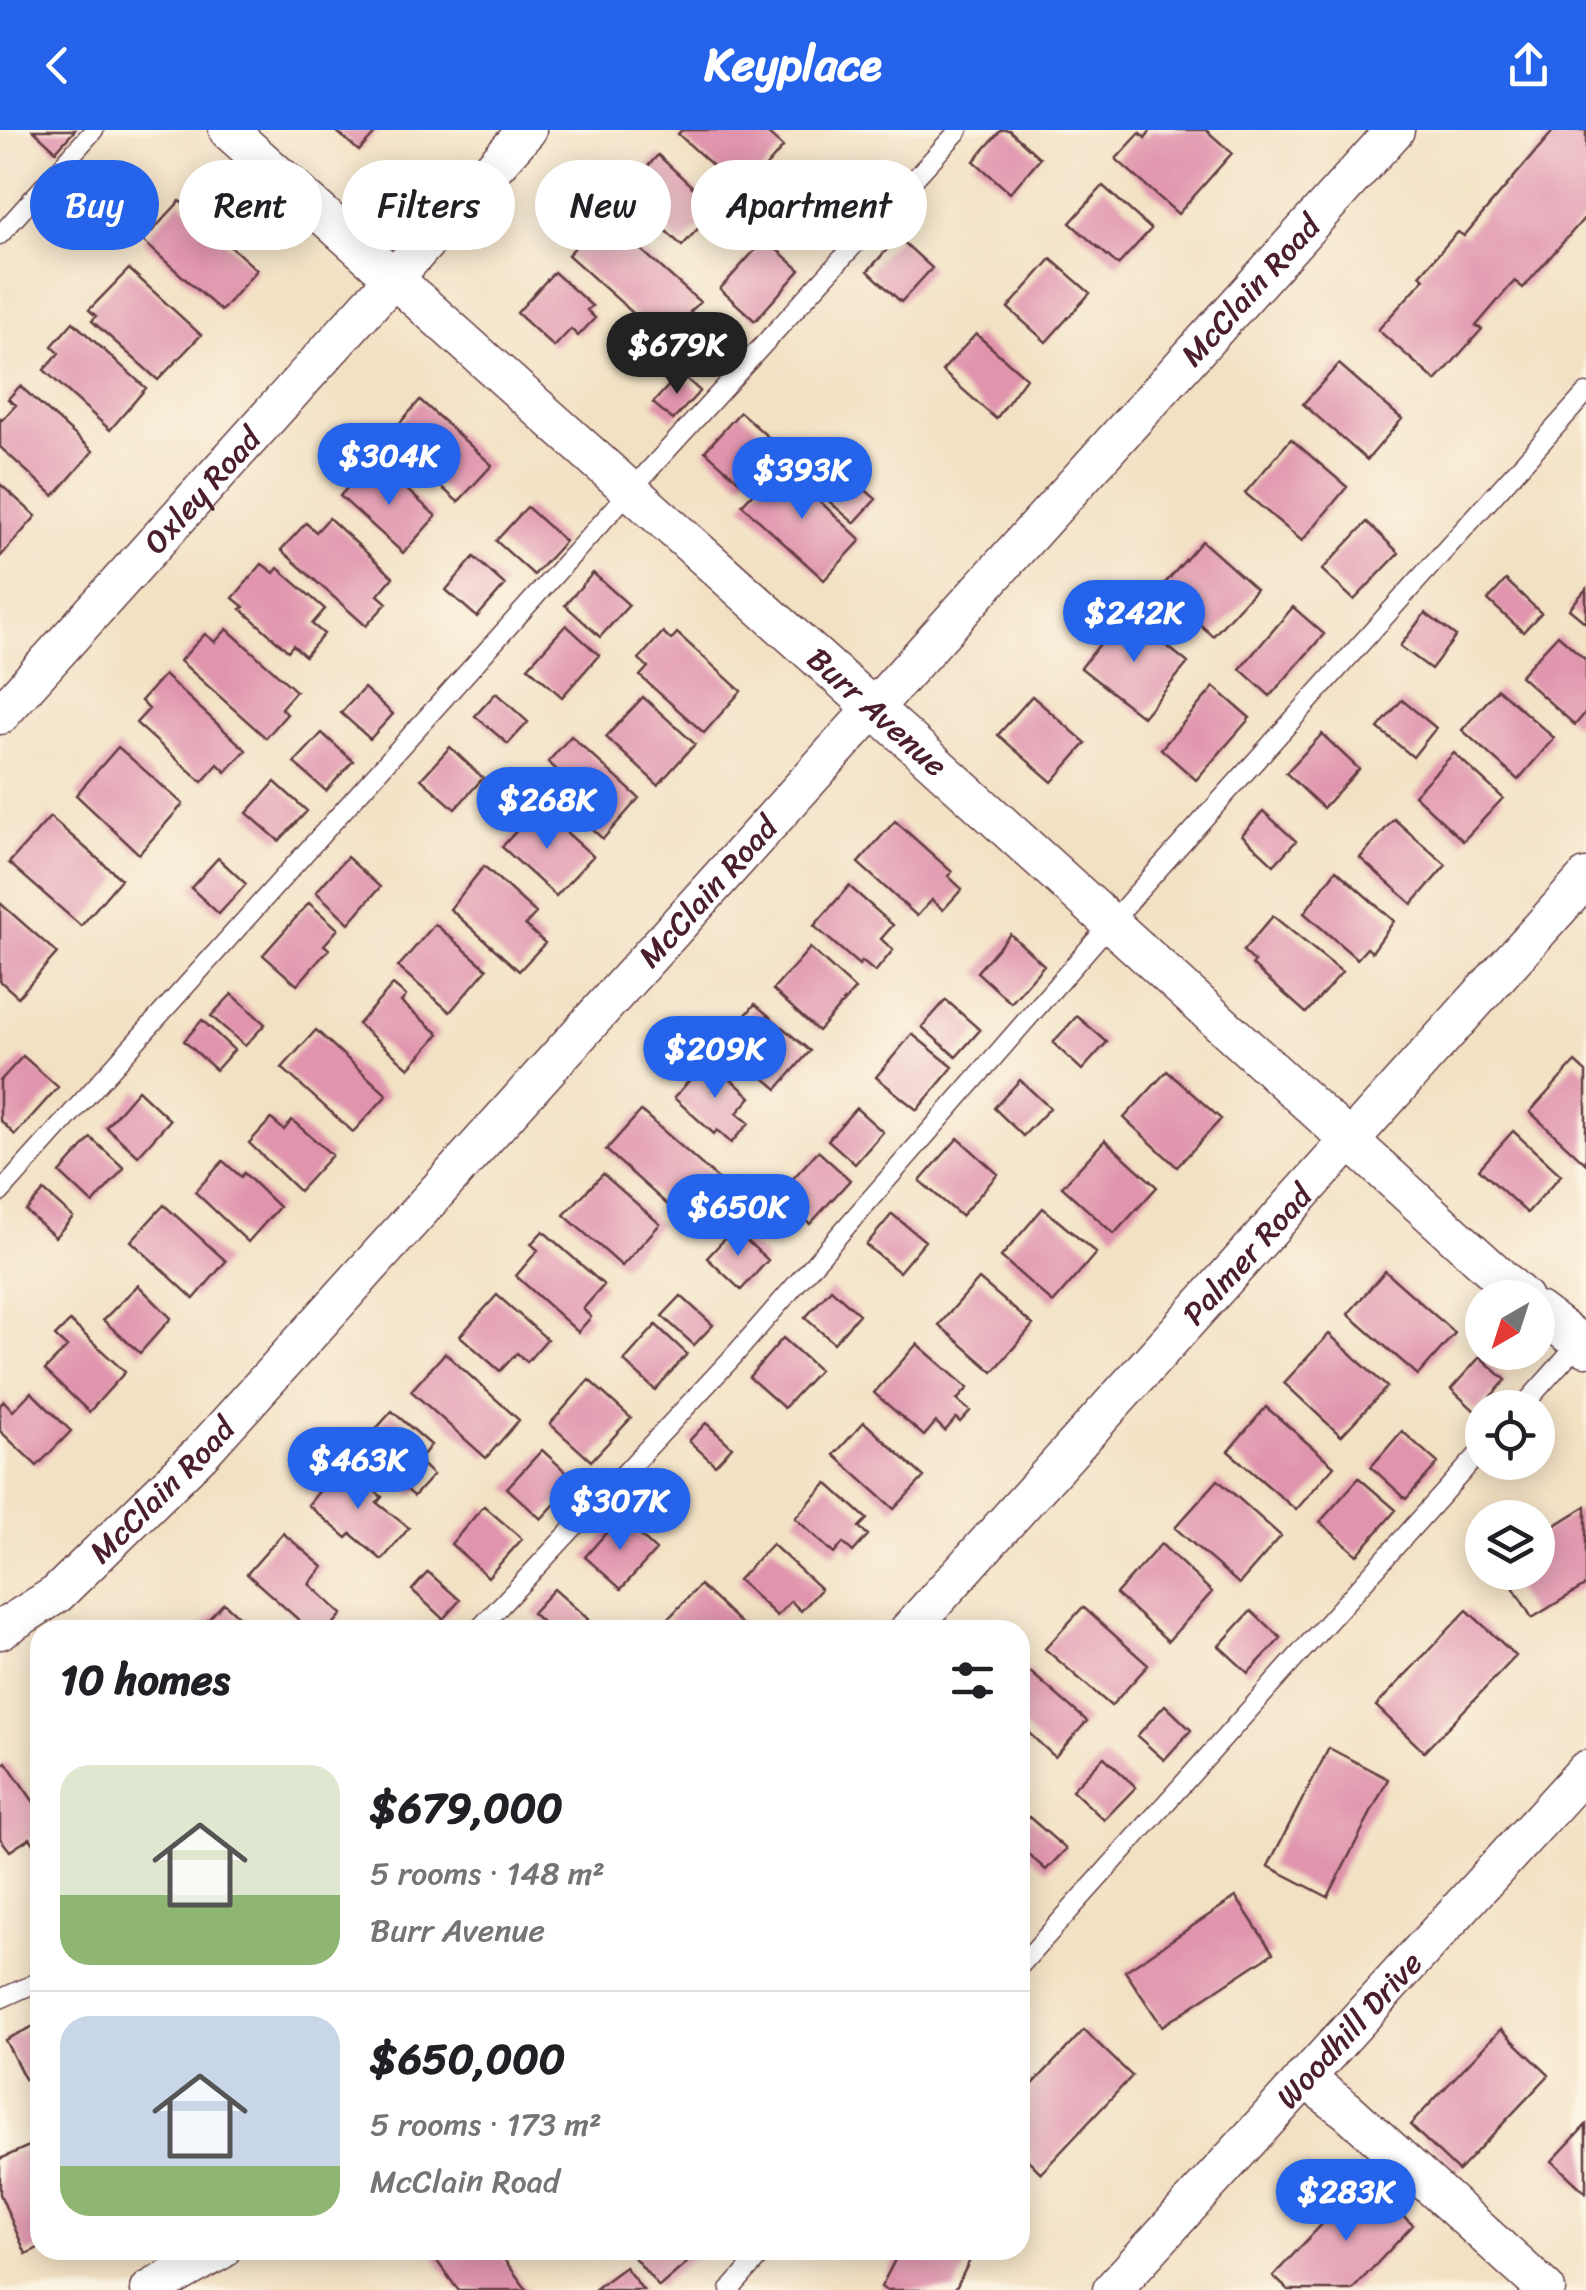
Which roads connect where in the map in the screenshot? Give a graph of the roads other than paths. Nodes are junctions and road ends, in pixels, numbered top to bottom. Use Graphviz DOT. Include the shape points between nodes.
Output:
graph roads {
  1 [pos="94,130"];
  2 [pos="228,130"];
  3 [pos="527,130"];
  4 [pos="959,130"];
  5 [pos="1395,130"];
  6 [pos="0,235"];
  7 [pos="392,279"];
  8 [pos="1586,393"];
  9 [pos="630,490"];
  10 [pos="873,708"];
  11 [pos="0,715"];
  12 [pos="1586,878"];
  13 [pos="1111,922"];
  14 [pos="1350,1138"];
  15 [pos="0,1193"];
  16 [pos="1503,1280"];
  17 [pos="1555,1322"];
  18 [pos="1584,1342"];
  19 [pos="1538,1390"];
  20 [pos="1465,1469"];
  21 [pos="487,1620"];
  22 [pos="918,1620"];
  23 [pos="0,1630"];
  24 [pos="1586,1770"];
  25 [pos="1030,1955"];
  26 [pos="30,1986"];
  27 [pos="0,1999"];
  28 [pos="1304,2078"];
  29 [pos="203,2260"];
  30 [pos="757,2260"];
  31 [pos="150,2290"];
  32 [pos="730,2290"];
  33 [pos="1112,2290"];
  34 [pos="1546,2290"];
  1 -- 6 [label="lane"];
  2 -- 7 [label="street, Burr Avenue"];
  3 -- 7 [label="street, Oxley Road"];
  4 -- 9 [label="lane"];
  5 -- 10 [label="street, McClain Road"];
  7 -- 9 [label="street, Burr Avenue"];
  7 -- 11 [label="street, Oxley Road"];
  8 -- 13 [label="lane"];
  9 -- 10 [label="street, Burr Avenue"];
  9 -- 15 [label="lane"];
  10 -- 13 [label="street, Burr Avenue"];
  10 -- 23 [label="street, McClain Road" via="202,1452 56,1594"];
  12 -- 14 [label="street, Palmer Road"];
  13 -- 14 [label="street, Burr Avenue"];
  13 -- 21 [label="lane" via="731,1359"];
  14 -- 16 [label="street, Burr Avenue"];
  14 -- 22 [label="street, Palmer Road"];
  17 -- 18 [label="street"];
  18 -- 19 [label="lane"];
  20 -- 25 [label="lane"];
  24 -- 28 [label="street, Woodhill Drive"];
  26 -- 27 [label="lane"];
  28 -- 33 [label="street, Woodhill Drive"];
  28 -- 34 [label="street"];
  29 -- 31 [label="street"];
  30 -- 32 [label="lane"];
}
